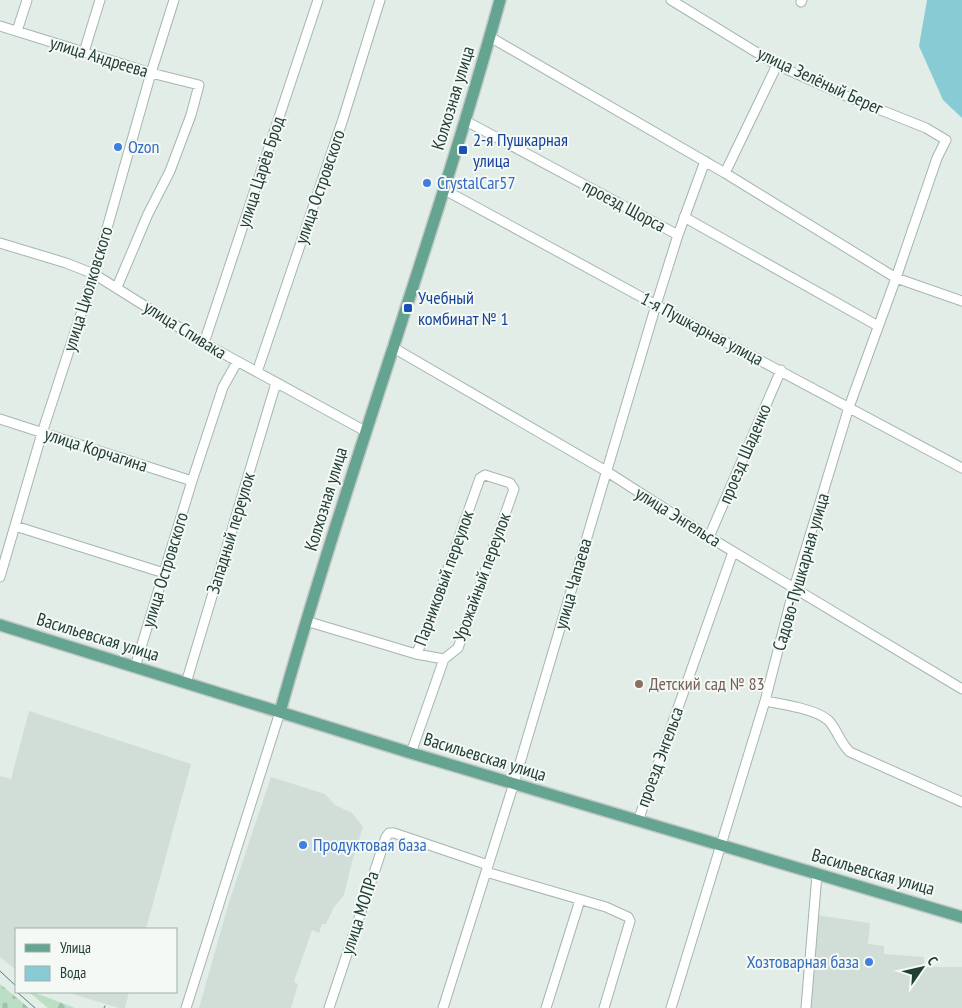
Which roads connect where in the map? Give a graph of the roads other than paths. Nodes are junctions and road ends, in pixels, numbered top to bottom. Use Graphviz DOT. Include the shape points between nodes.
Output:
graph roads {
  1 [pos="26,0"];
  2 [pos="100,0"];
  3 [pos="174,0"];
  4 [pos="318,0"];
  5 [pos="380,0"];
  6 [pos="500,0"];
  7 [pos="671,0"];
  8 [pos="0,26"];
  9 [pos="17,31"];
  10 [pos="490,36"];
  11 [pos="84,52"];
  12 [pos="777,64"];
  13 [pos="151,73"];
  14 [pos="464,120"];
  15 [pos="946,140"];
  16 [pos="705,161"];
  17 [pos="725,173"];
  18 [pos="443,189"];
  19 [pos="684,217"];
  20 [pos="678,235"];
  21 [pos="0,242"];
  22 [pos="94,274"];
  23 [pos="896,278"];
  24 [pos="117,287"];
  25 [pos="962,301"];
  26 [pos="656,305"];
  27 [pos="878,326"];
  28 [pos="204,343"];
  29 [pos="392,347"];
  30 [pos="237,362"];
  31 [pos="781,370"];
  32 [pos="257,372"];
  33 [pos="276,383"];
  34 [pos="850,407"];
  35 [pos="0,419"];
  36 [pos="365,431"];
  37 [pos="42,433"];
  38 [pos="962,468"];
  39 [pos="606,471"];
  40 [pos="480,478"];
  41 [pos="192,481"];
  42 [pos="15,526"];
  43 [pos="709,537"];
  44 [pos="733,552"];
  45 [pos="164,573"];
  46 [pos="0,577"];
  47 [pos="794,588"];
  48 [pos="306,620"];
  49 [pos="0,625"];
  50 [pos="416,654"];
  51 [pos="444,659"];
  52 [pos="135,667"];
  53 [pos="186,683"];
  54 [pos="962,689"];
  55 [pos="765,701"];
  56 [pos="280,712"];
  57 [pos="411,753"];
  58 [pos="514,783"];
  59 [pos="962,802"];
  60 [pos="638,821"];
  61 [pos="721,846"];
  62 [pos="487,868"];
  63 [pos="817,874"];
  64 [pos="580,900"];
  65 [pos="962,917"];
  66 [pos="186,1008"];
  67 [pos="329,1008"];
  68 [pos="443,1008"];
  69 [pos="546,1008"];
  70 [pos="604,1008"];
  71 [pos="670,1008"];
  72 [pos="806,1008"];
  1 -- 9 [label="street"];
  2 -- 11 [label="street"];
  3 -- 13 [label="street, улица Циолковского"];
  4 -- 28 [label="street, улица Царёв Брод"];
  5 -- 32 [label="street, улица Островского"];
  6 -- 10 [label="main road, Колхозная улица"];
  7 -- 12 [label="street, улица Зелёный Берег"];
  8 -- 9 [label="street, улица Андреева"];
  9 -- 11 [label="street, улица Андреева"];
  10 -- 14 [label="main road, Колхозная улица"];
  10 -- 16 [label="street"];
  11 -- 13 [label="street, улица Андреева"];
  12 -- 15 [label="street, улица Зелёный Берег" via="926,128"];
  12 -- 17 [label="street"];
  13 -- 22 [label="street, улица Циолковского"];
  13 -- 24 [label="street, улица Андреева" via="199,85 170,172"];
  14 -- 18 [label="main road, Колхозная улица"];
  14 -- 20 [label="street, проезд Щорса"];
  15 -- 23 [label="street, Садово-Пушкарная улица"];
  16 -- 17 [label="street"];
  16 -- 19 [label="street, улица Чапаева"];
  17 -- 23 [label="street"];
  18 -- 26 [label="street, 1-я Пушкарная улица"];
  18 -- 29 [label="main road, Колхозная улица"];
  19 -- 20 [label="street, улица Чапаева"];
  19 -- 27 [label="street, проезд Щорса"];
  20 -- 26 [label="street, улица Чапаева"];
  21 -- 22 [label="street, улица Спивака"];
  22 -- 24 [label="street, улица Спивака"];
  22 -- 37 [label="street, улица Циолковского"];
  23 -- 25 [label="street"];
  23 -- 27 [label="street, Садово-Пушкарная улица"];
  24 -- 28 [label="street, улица Спивака"];
  26 -- 31 [label="street, 1-я Пушкарная улица"];
  26 -- 39 [label="street, улица Чапаева"];
  27 -- 34 [label="street, Садово-Пушкарная улица"];
  28 -- 30 [label="street, улица Спивака"];
  29 -- 36 [label="main road, Колхозная улица"];
  29 -- 39 [label="street, улица Энгельса"];
  30 -- 32 [label="street, улица Спивака"];
  30 -- 41 [label="street, улица Островского" via="223,387"];
  31 -- 34 [label="street, 1-я Пушкарная улица"];
  31 -- 43 [label="street, проезд Шаденко"];
  32 -- 33 [label="street, улица Спивака"];
  33 -- 36 [label="street, улица Спивака"];
  33 -- 53 [label="street, Западный переулок"];
  34 -- 38 [label="street, 1-я Пушкарная улица"];
  34 -- 47 [label="street, Садово-Пушкарная улица"];
  35 -- 37 [label="street, улица Корчагина"];
  36 -- 48 [label="main road, Колхозная улица"];
  37 -- 41 [label="street, улица Корчагина"];
  37 -- 42 [label="street, улица Циолковского"];
  39 -- 43 [label="street, улица Энгельса"];
  39 -- 58 [label="street, улица Чапаева"];
  40 -- 50 [label="street, Парниковый переулок"];
  40 -- 51 [label="street, Урожайный переулок" via="485,475 510,483 514,489 458,648"];
  41 -- 45 [label="street, улица Островского"];
  42 -- 45 [label="street"];
  42 -- 46 [label="street, улица Циолковского"];
  43 -- 44 [label="street, улица Энгельса"];
  44 -- 47 [label="street, улица Энгельса"];
  44 -- 60 [label="street, проезд Энгельса"];
  45 -- 52 [label="street, улица Островского"];
  47 -- 54 [label="street, улица Энгельса"];
  47 -- 55 [label="street, Садово-Пушкарная улица"];
  48 -- 50 [label="street, Парниковый переулок"];
  48 -- 56 [label="main road, Колхозная улица"];
  49 -- 52 [label="main road, Васильевская улица"];
  50 -- 51 [label="street, Урожайный переулок"];
  51 -- 57 [label="street, Урожайный переулок"];
  52 -- 53 [label="main road, Васильевская улица"];
  53 -- 56 [label="main road, Васильевская улица"];
  55 -- 59 [label="street" via="823,717 850,752"];
  55 -- 61 [label="street, Садово-Пушкарная улица"];
  56 -- 57 [label="main road, Васильевская улица"];
  56 -- 66 [label="street, Колхозная улица"];
  57 -- 58 [label="main road, Васильевская улица"];
  58 -- 60 [label="main road, Васильевская улица"];
  58 -- 62 [label="street, улица Чапаева"];
  60 -- 61 [label="main road, Васильевская улица"];
  61 -- 63 [label="main road, Васильевская улица"];
  61 -- 71 [label="street, Садово-Пушкарная улица"];
  62 -- 64 [label="street"];
  62 -- 67 [label="street, улица МОПРа" via="389,833"];
  62 -- 68 [label="street, улица Чапаева"];
  63 -- 65 [label="main road, Васильевская улица"];
  63 -- 72 [label="street"];
  64 -- 69 [label="street"];
  64 -- 70 [label="street" via="625,914 630,921"];
}
